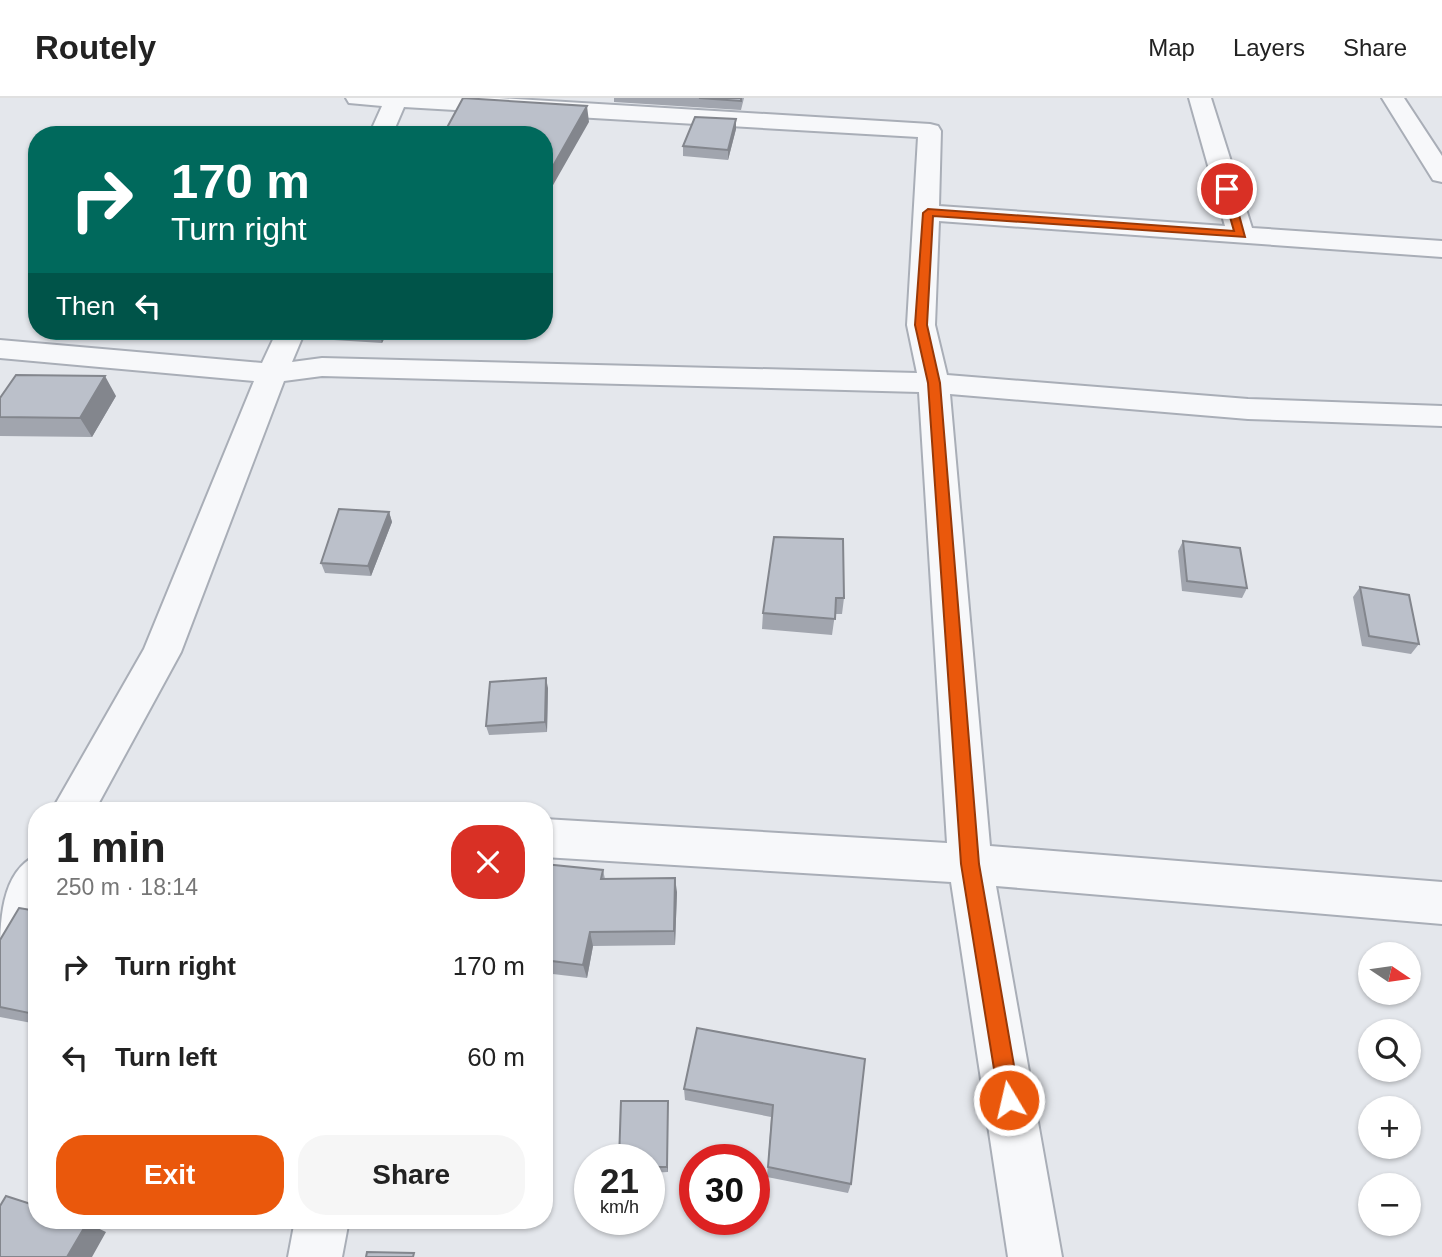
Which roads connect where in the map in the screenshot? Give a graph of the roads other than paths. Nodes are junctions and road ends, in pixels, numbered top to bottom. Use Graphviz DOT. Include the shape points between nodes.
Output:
graph roads {
  1 [pos="357,98"];
  2 [pos="1200,98"];
  3 [pos="1393,98"];
  4 [pos="396,99"];
  5 [pos="384,126"];
  6 [pos="1442,175"];
  7 [pos="928,213"];
  8 [pos="1241,235"];
  9 [pos="1442,249"];
  10 [pos="287,340"];
  11 [pos="0,349"];
  12 [pos="272,373"];
  13 [pos="934,383"];
  14 [pos="1442,416"];
  15 [pos="78,802"];
  16 [pos="553,839"];
  17 [pos="970,864"];
  18 [pos="28,891"];
  19 [pos="1442,903"];
  20 [pos="0,940"];
  21 [pos="320,1229"];
  22 [pos="315,1257"];
  23 [pos="1035,1257"];
  1 -- 4 [label="street"];
  2 -- 8 [label="street"];
  3 -- 6 [label="street"];
  4 -- 5 [label="street"];
  4 -- 7 [label="street" via="929,120"];
  7 -- 8 [label="street"];
  7 -- 13 [label="street" via="921,325"];
  8 -- 9 [label="street"];
  10 -- 12 [label="street"];
  11 -- 12 [label="street"];
  12 -- 13 [label="street" via="322,367"];
  12 -- 15 [label="street" via="163,652"];
  13 -- 14 [label="street" via="1248,409"];
  13 -- 17 [label="street"];
  16 -- 17 [label="street"];
  17 -- 19 [label="street"];
  17 -- 23 [label="street"];
  18 -- 20 [label="street"];
  21 -- 22 [label="street"];
}
